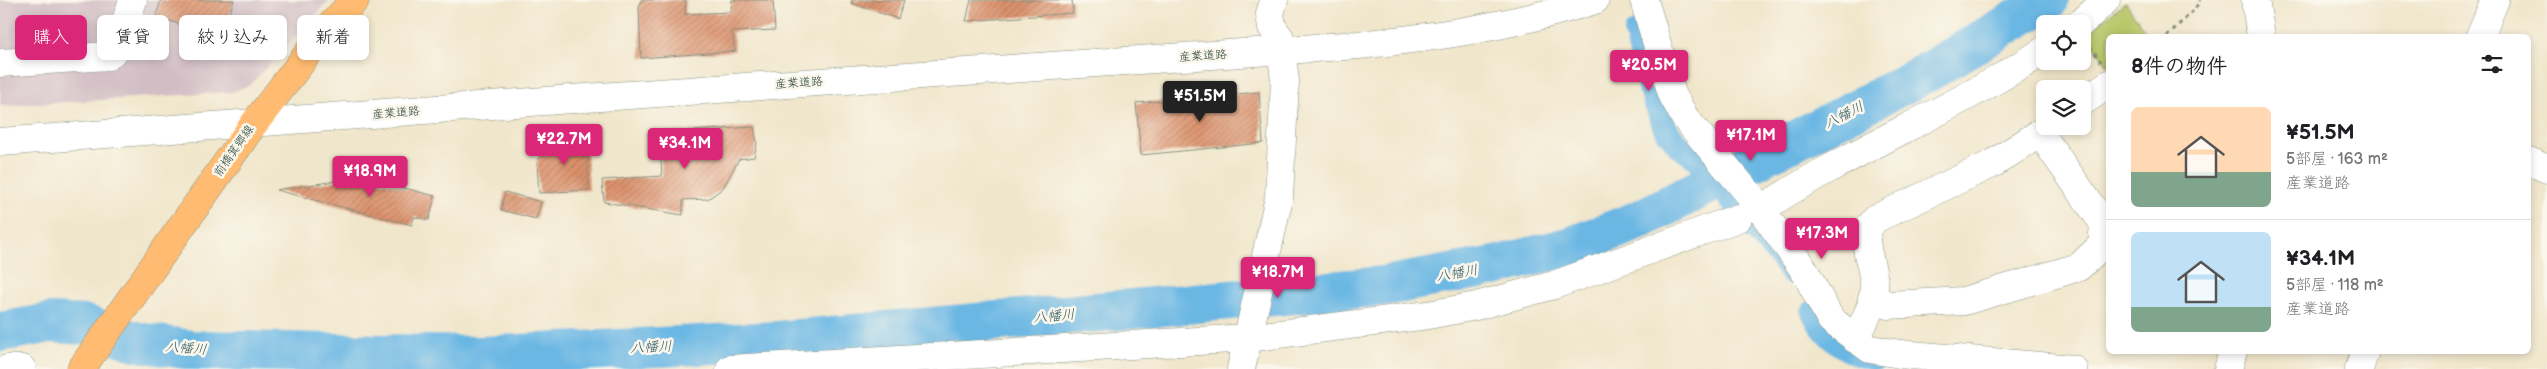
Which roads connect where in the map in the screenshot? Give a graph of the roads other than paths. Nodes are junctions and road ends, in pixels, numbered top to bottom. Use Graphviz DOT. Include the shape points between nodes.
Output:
graph roads {
  1 [pos="133,0"];
  2 [pos="355,0"];
  3 [pos="1274,0"];
  4 [pos="1595,0"];
  5 [pos="1644,0"];
  6 [pos="2106,0"];
  7 [pos="2255,0"];
  8 [pos="2495,0"];
  9 [pos="2091,22"];
  10 [pos="2261,34"];
  11 [pos="2481,34"];
  12 [pos="1282,50"];
  13 [pos="2036,56"];
  14 [pos="0,63"];
  15 [pos="2106,75"];
  16 [pos="2091,92"];
  17 [pos="253,125"];
  18 [pos="2036,135"];
  19 [pos="2049,135"];
  20 [pos="0,142"];
  21 [pos="2531,162"];
  22 [pos="2547,169"];
  23 [pos="1751,209"];
  24 [pos="1872,298"];
  25 [pos="1249,333"];
  26 [pos="1855,339"];
  27 [pos="2232,354"];
  28 [pos="2364,354"];
  29 [pos="1930,363"];
  30 [pos="7,369"];
  31 [pos="22,369"];
  32 [pos="81,369"];
  33 [pos="730,369"];
  34 [pos="1241,369"];
  35 [pos="2073,369"];
  36 [pos="2228,369"];
  37 [pos="2359,369"];
  1 -- 14 [label="street" via="117,48 108,56"];
  2 -- 17 [label="main road, 前橋箕郷線" via="326,30"];
  3 -- 12 [label="street" via="1270,14 1272,27 1280,38"];
  4 -- 12 [label="street, 産業道路" via="1518,22 1431,38"];
  5 -- 23 [label="street" via="1672,94 1685,118 1715,152"];
  6 -- 9 [label="street"];
  7 -- 10 [label="street"];
  8 -- 11 [label="street"];
  12 -- 17 [label="street, 産業道路" via="571,99"];
  12 -- 25 [label="street" via="1285,81 1279,197"];
  13 -- 23 [label="street" via="2008,75"];
  15 -- 16 [label="street"];
  17 -- 20 [label="street, 産業道路"];
  17 -- 32 [label="main road, 前橋箕郷線"];
  18 -- 24 [label="street" via="1994,163 1875,219 1865,236 1875,285"];
  19 -- 24 [label="street" via="2104,224 2102,245 2079,267 1971,300 1951,303 1888,304"];
  21 -- 22 [label="street"];
  23 -- 25 [label="street" via="1554,285 1475,307"];
  23 -- 26 [label="street" via="1804,270 1831,320"];
  24 -- 26 [label="street"];
  25 -- 33 [label="street"];
  25 -- 34 [label="street"];
  26 -- 29 [label="street" via="1870,349"];
  27 -- 36 [label="street"];
  28 -- 37 [label="street"];
  29 -- 35 [label="street"];
  30 -- 31 [label="street"];
}
